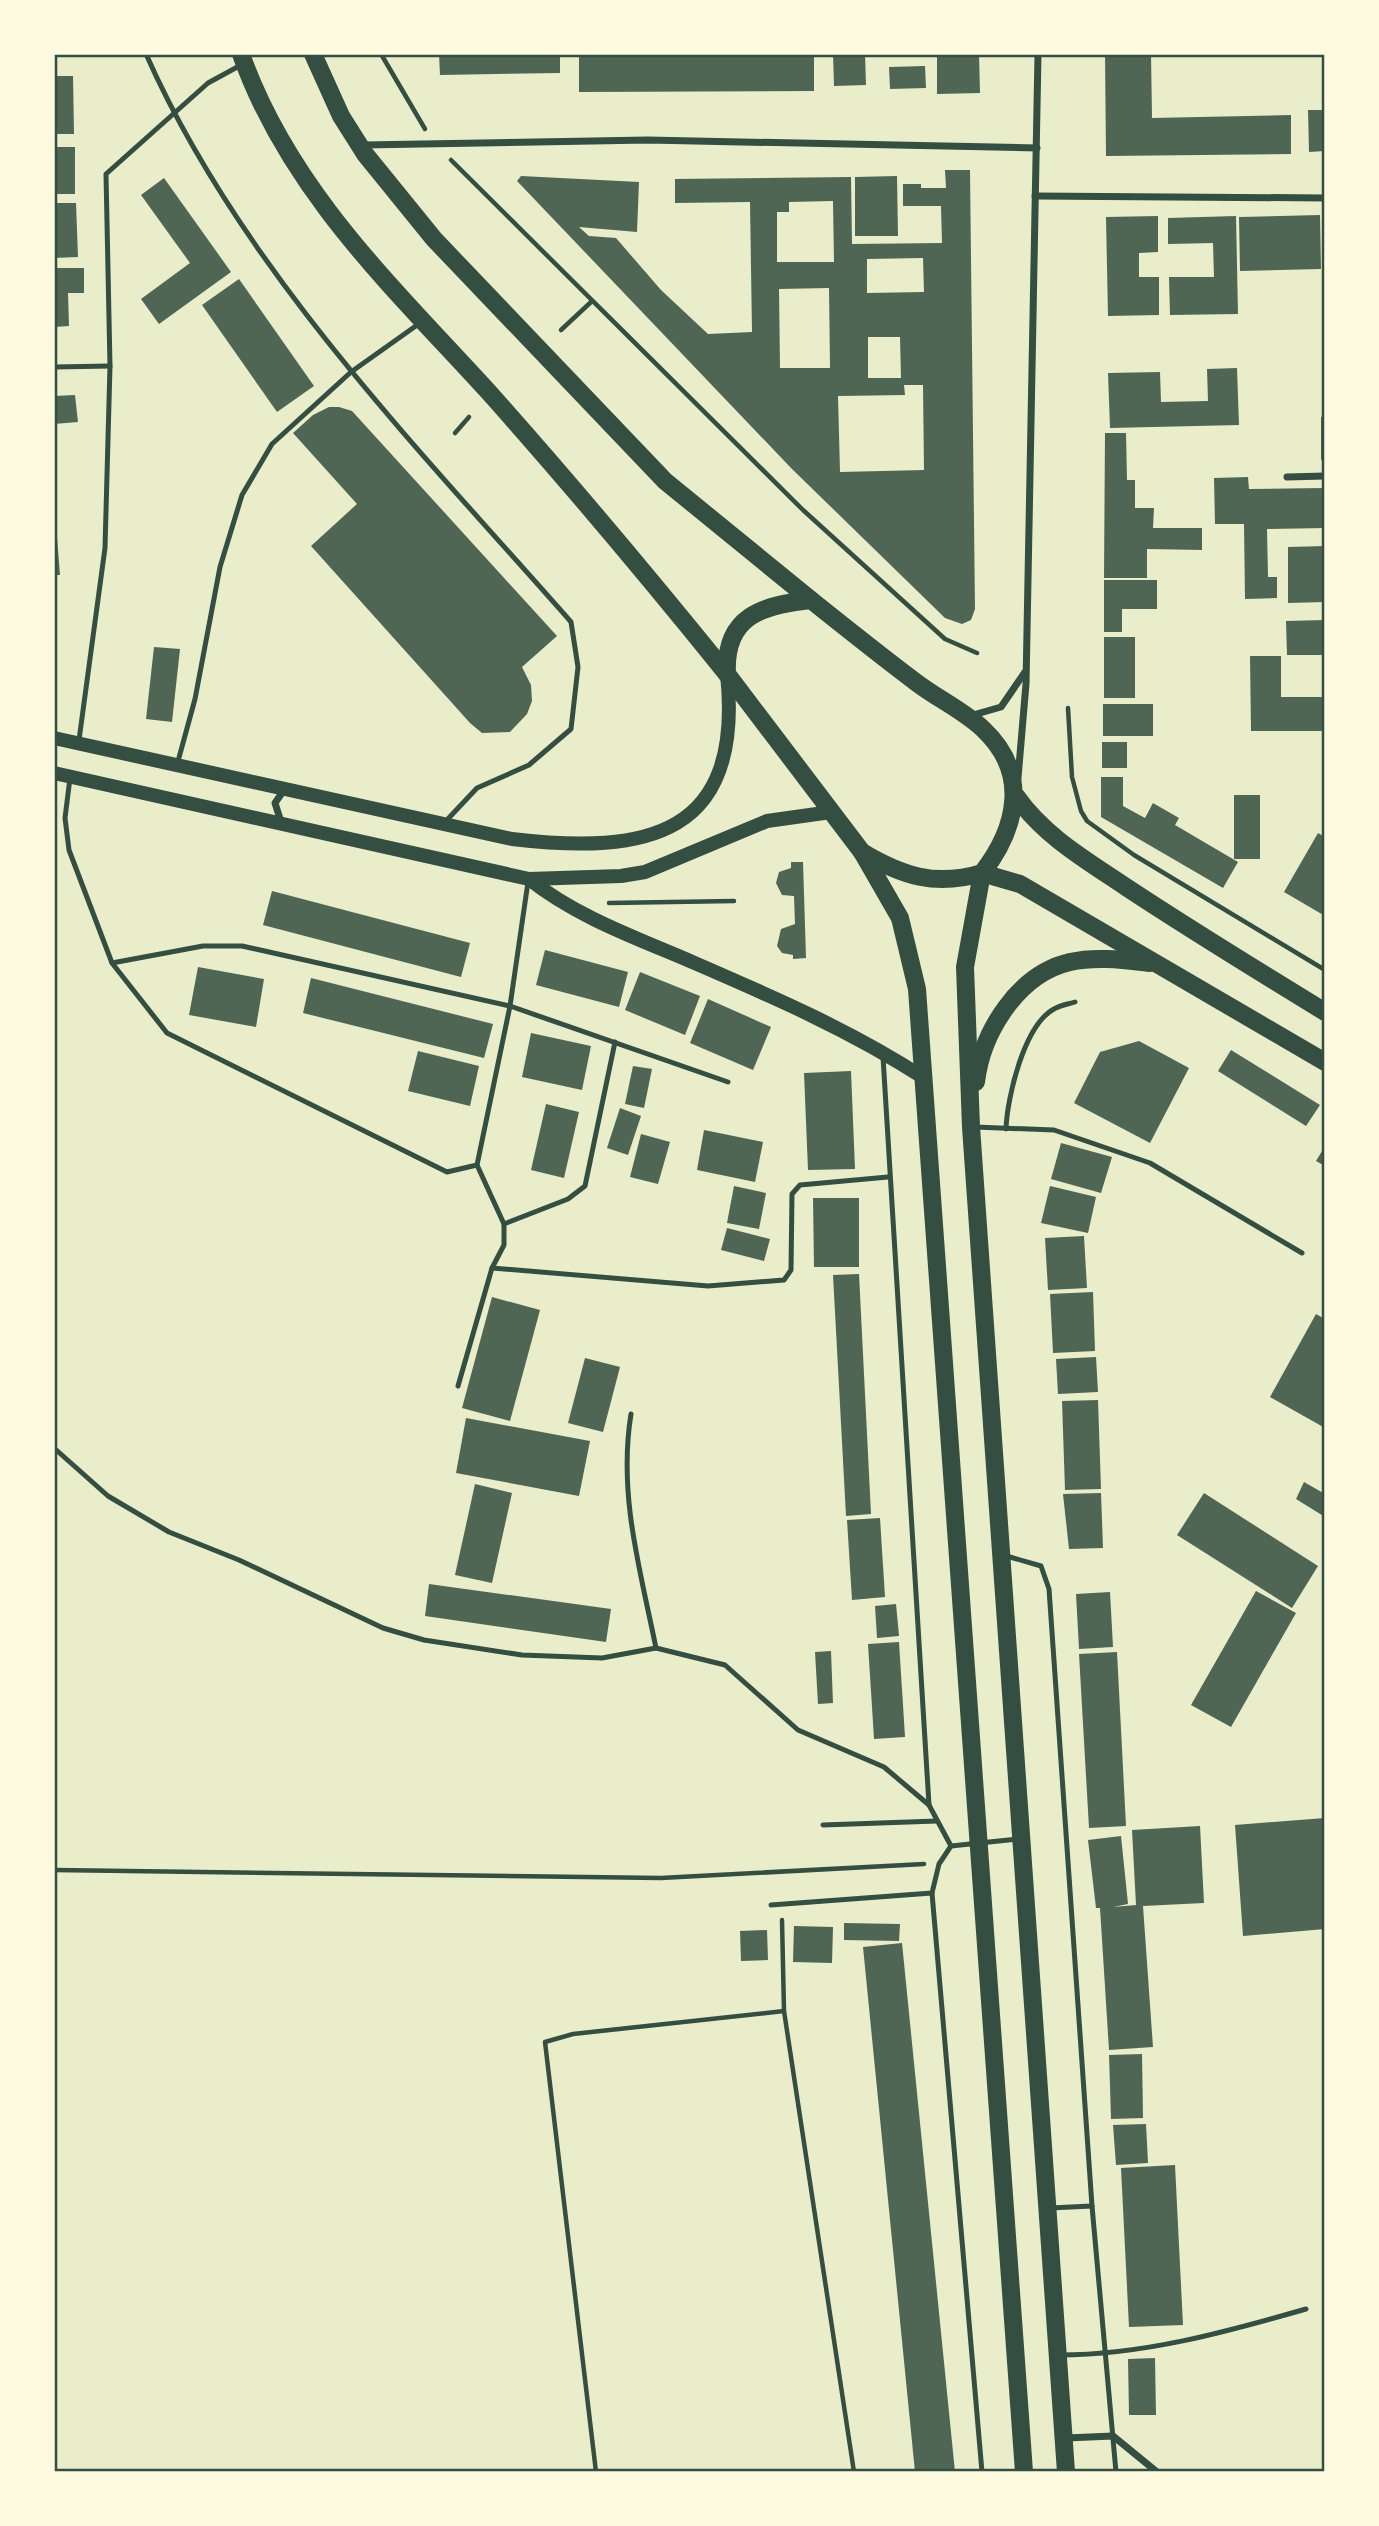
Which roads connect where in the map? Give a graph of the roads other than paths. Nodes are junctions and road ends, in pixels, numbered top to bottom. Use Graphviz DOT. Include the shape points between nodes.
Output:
graph roads {
  1 [pos="146,54"];
  2 [pos="313,54"];
  3 [pos="1038,54"];
  4 [pos="242,59"];
  5 [pos="173,117"];
  6 [pos="358,144"];
  7 [pos="1037,148"];
  8 [pos="1035,196"];
  9 [pos="1325,198"];
  10 [pos="422,321"];
  11 [pos="54,366"];
  12 [pos="110,366"];
  13 [pos="351,372"];
  14 [pos="1325,476"];
  15 [pos="1287,477"];
  16 [pos="811,600"];
  17 [pos="1026,672"];
  18 [pos="726,674"];
  19 [pos="965,717"];
  20 [pos="54,738"];
  21 [pos="79,743"];
  22 [pos="177,765"];
  23 [pos="54,773"];
  24 [pos="70,776"];
  25 [pos="287,788"];
  26 [pos="1016,796"];
  27 [pos="831,812"];
  28 [pos="281,822"];
  29 [pos="443,823"];
  30 [pos="862,852"];
  31 [pos="982,873"];
  32 [pos="529,879"];
  33 [pos="112,963"];
  34 [pos="1159,964"];
  35 [pos="1076,1002"];
  36 [pos="510,1006"];
  37 [pos="1325,1012"];
  38 [pos="615,1042"];
  39 [pos="883,1051"];
  40 [pos="1325,1062"];
  41 [pos="924,1078"];
  42 [pos="727,1082"];
  43 [pos="971,1127"];
  44 [pos="1006,1129"];
  45 [pos="477,1165"];
  46 [pos="888,1177"];
  47 [pos="504,1224"];
  48 [pos="1302,1254"];
  49 [pos="492,1268"];
  50 [pos="458,1385"];
  51 [pos="632,1414"];
  52 [pos="54,1448"];
  53 [pos="998,1553"];
  54 [pos="656,1648"];
  55 [pos="929,1805"];
  56 [pos="937,1821"];
  57 [pos="823,1825"];
  58 [pos="1021,1839"];
  59 [pos="979,1841"];
  60 [pos="951,1846"];
  61 [pos="932,1892"];
  62 [pos="771,1905"];
  63 [pos="1092,2206"];
  64 [pos="1047,2208"];
  65 [pos="1306,2309"];
  66 [pos="1058,2355"];
  67 [pos="1106,2355"];
  68 [pos="1114,2436"];
  69 [pos="1064,2439"];
  70 [pos="982,2472"];
  71 [pos="1024,2472"];
  72 [pos="1066,2472"];
  73 [pos="1116,2472"];
  74 [pos="1157,2472"];
  1 -- 5 [label="lane"];
  2 -- 6 [label="main road"];
  3 -- 7 [label="street"];
  4 -- 5 [label="lane" via="208,83"];
  4 -- 10 [label="main road" via="274,131 298,171 342,231"];
  5 -- 12 [label="lane" via="106,174"];
  5 -- 13 [label="lane" via="257,245"];
  6 -- 7 [label="street" via="648,140"];
  6 -- 16 [label="main road" via="434,239 665,481"];
  7 -- 8 [label="street"];
  8 -- 9 [label="street"];
  8 -- 17 [label="street"];
  10 -- 13 [label="lane"];
  10 -- 18 [label="main road" via="607,525"];
  11 -- 12 [label="lane"];
  12 -- 21 [label="lane" via="105,548"];
  13 -- 22 [label="lane" via="272,444 242,495 220,567 195,699"];
  13 -- 29 [label="lane" via="571,622 578,667 571,729 529,765 477,788"];
  14 -- 15 [label="street"];
  16 -- 18 [label="main road" via="769,605 743,622 727,650"];
  16 -- 19 [label="main road"];
  17 -- 19 [label="street" via="1001,707"];
  17 -- 26 [label="street"];
  18 -- 27 [label="main road"];
  18 -- 29 [label="main road" via="731,712 725,756 704,799 676,824 640,839 575,845 512,839"];
  19 -- 26 [label="main road" via="994,743"];
  20 -- 21 [label="main road"];
  21 -- 22 [label="main road"];
  22 -- 25 [label="main road"];
  23 -- 24 [label="main road"];
  24 -- 28 [label="main road"];
  24 -- 33 [label="lane" via="65,825 69,850"];
  25 -- 28 [label="street" via="275,803"];
  25 -- 29 [label="main road"];
  26 -- 31 [label="main road" via="1000,850"];
  26 -- 37 [label="main road" via="1062,844"];
  27 -- 30 [label="main road"];
  27 -- 32 [label="main road" via="767,821 645,872"];
  28 -- 32 [label="main road"];
  30 -- 31 [label="main road" via="922,880 949,881"];
  30 -- 41 [label="main road" via="892,900 907,936 917,989"];
  31 -- 34 [label="main road" via="1020,884"];
  31 -- 43 [label="main road" via="965,967"];
  32 -- 36 [label="lane"];
  32 -- 39 [label="main road" via="575,910 820,1017"];
  33 -- 36 [label="lane" via="203,946 242,946"];
  33 -- 45 [label="lane" via="167,1033 447,1172"];
  34 -- 40 [label="main road"];
  34 -- 43 [label="main road" via="1073,961 1049,969 1024,988 1001,1014 986,1042"];
  35 -- 44 [label="lane" via="1054,1009 1032,1035 1013,1083"];
  36 -- 38 [label="lane"];
  36 -- 45 [label="lane"];
  38 -- 42 [label="lane"];
  38 -- 47 [label="lane" via="586,1186 568,1199"];
  39 -- 41 [label="main road"];
  39 -- 46 [label="lane"];
  41 -- 59 [label="main road"];
  43 -- 44 [label="lane"];
  43 -- 53 [label="main road"];
  44 -- 48 [label="lane" via="1054,1130 1150,1163"];
  45 -- 47 [label="lane"];
  46 -- 49 [label="lane" via="800,1185 792,1195 791,1270 784,1280 708,1286"];
  46 -- 55 [label="lane"];
  47 -- 49 [label="lane" via="504,1245"];
  49 -- 50 [label="lane"];
  51 -- 54 [label="lane" via="626,1447 628,1515"];
  52 -- 54 [label="lane" via="108,1496 169,1532 383,1628 424,1640 522,1655 602,1658"];
  53 -- 58 [label="main road"];
  53 -- 63 [label="lane" via="1041,1566 1049,1589"];
  54 -- 55 [label="lane" via="725,1665 798,1730 884,1767"];
  55 -- 56 [label="lane"];
  56 -- 57 [label="lane"];
  56 -- 60 [label="lane"];
  58 -- 59 [label="lane"];
  58 -- 64 [label="main road"];
  59 -- 60 [label="lane"];
  59 -- 71 [label="main road"];
  60 -- 61 [label="lane" via="939,1864"];
  61 -- 62 [label="lane"];
  61 -- 70 [label="lane"];
  63 -- 64 [label="lane"];
  63 -- 67 [label="lane"];
  64 -- 66 [label="main road"];
  65 -- 67 [label="lane" via="1237,2329"];
  66 -- 67 [label="lane"];
  66 -- 69 [label="main road"];
  67 -- 68 [label="lane"];
  68 -- 69 [label="street"];
  68 -- 73 [label="lane"];
  68 -- 74 [label="street"];
  69 -- 72 [label="main road"];
}
